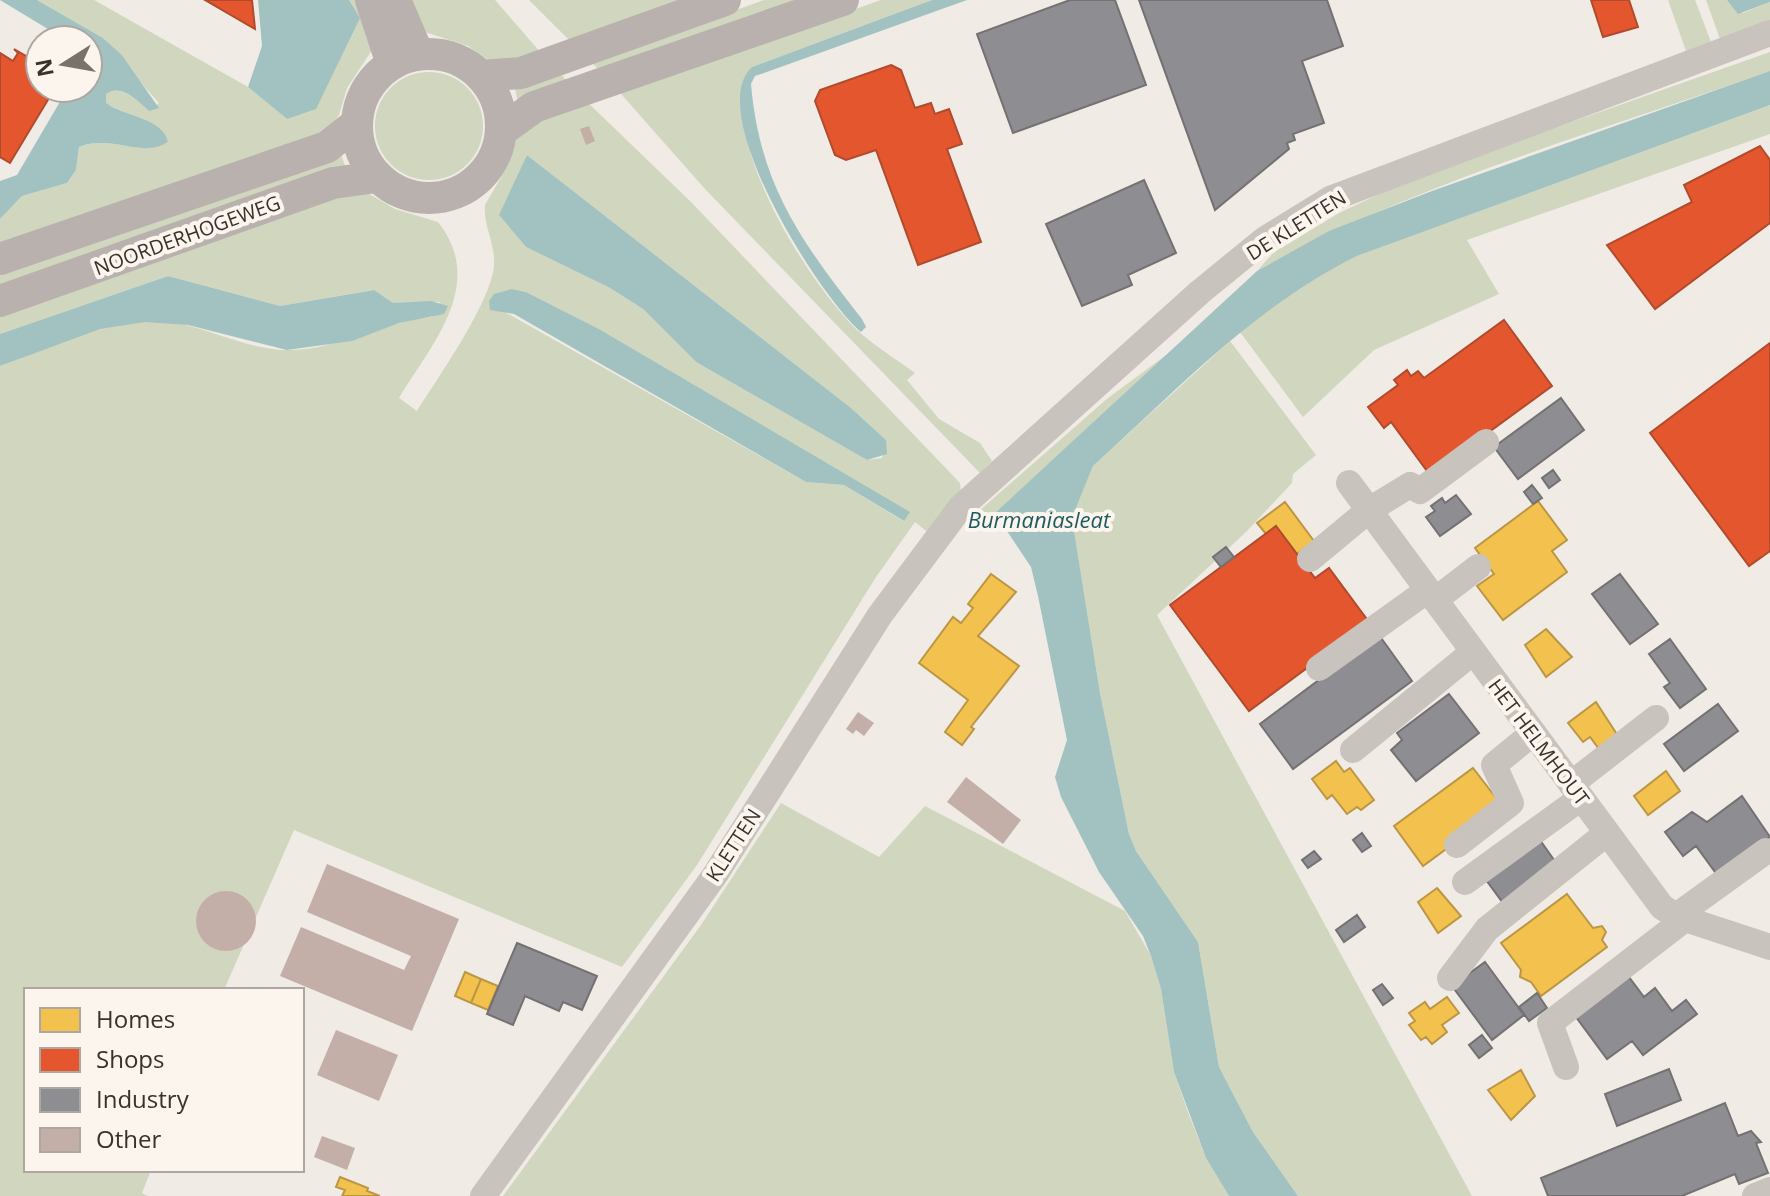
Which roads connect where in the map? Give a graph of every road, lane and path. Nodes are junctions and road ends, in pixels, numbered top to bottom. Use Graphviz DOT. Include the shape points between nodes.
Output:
graph roads {
  1 [pos="371,0"];
  2 [pos="395,0"];
  3 [pos="725,0"];
  4 [pos="843,0"];
  5 [pos="1770,33"];
  6 [pos="405,59"];
  7 [pos="481,76"];
  8 [pos="356,124"];
  9 [pos="501,131"];
  10 [pos="376,177"];
  11 [pos="0,259"];
  12 [pos="0,301"];
  13 [pos="1486,442"];
  14 [pos="1349,483"];
  15 [pos="976,490"];
  16 [pos="1369,510"];
  17 [pos="1310,559"];
  18 [pos="1478,567"];
  19 [pos="1432,595"];
  20 [pos="1473,652"];
  21 [pos="1319,668"];
  22 [pos="1656,718"];
  23 [pos="1533,733"];
  24 [pos="1353,750"];
  25 [pos="1576,791"];
  26 [pos="1607,833"];
  27 [pos="1457,845"];
  28 [pos="1766,851"];
  29 [pos="1465,882"];
  30 [pos="1681,917"];
  31 [pos="1770,947"];
  32 [pos="1450,978"];
  33 [pos="1566,1067"];
  34 [pos="1770,1190"];
  35 [pos="483,1196"];
  36 [pos="1755,1196"];
  1 -- 6 [label="main road"];
  2 -- 6 [label="main road"];
  3 -- 7 [label="main road" via="521,73"];
  4 -- 9 [label="main road" via="534,107"];
  5 -- 15 [label="street, DE KLETTEN" via="1330,199 1265,239 1200,292"];
  6 -- 7 [label="main road" via="441,54"];
  6 -- 8 [label="main road" via="366,89"];
  7 -- 9 [label="main road" via="493,92"];
  8 -- 10 [label="main road" via="365,161"];
  8 -- 11 [label="main road, NOORDERHOGEWEG" via="327,147"];
  9 -- 10 [label="main road" via="486,172 455,194 416,198"];
  10 -- 12 [label="main road, NOORDERHOGEWEG" via="333,183"];
  13 -- 16 [label="street" via="1420,491 1410,485"];
  14 -- 16 [label="street, HET HELMHOUT"];
  15 -- 35 [label="street, KLETTEN" via="880,615 715,875"];
  16 -- 17 [label="street"];
  16 -- 19 [label="street, HET HELMHOUT"];
  18 -- 19 [label="street"];
  19 -- 20 [label="street, HET HELMHOUT"];
  19 -- 21 [label="street"];
  20 -- 23 [label="street, HET HELMHOUT"];
  20 -- 24 [label="street"];
  22 -- 25 [label="street"];
  23 -- 25 [label="street, HET HELMHOUT"];
  23 -- 27 [label="street" via="1494,765 1511,803"];
  25 -- 26 [label="street, HET HELMHOUT"];
  25 -- 29 [label="street"];
  26 -- 30 [label="street, HET HELMHOUT" via="1662,907"];
  26 -- 32 [label="street" via="1487,929"];
  28 -- 30 [label="street"];
  30 -- 31 [label="street, HET HELMHOUT"];
  30 -- 33 [label="street" via="1550,1023"];
  34 -- 36 [label="street"];
}
